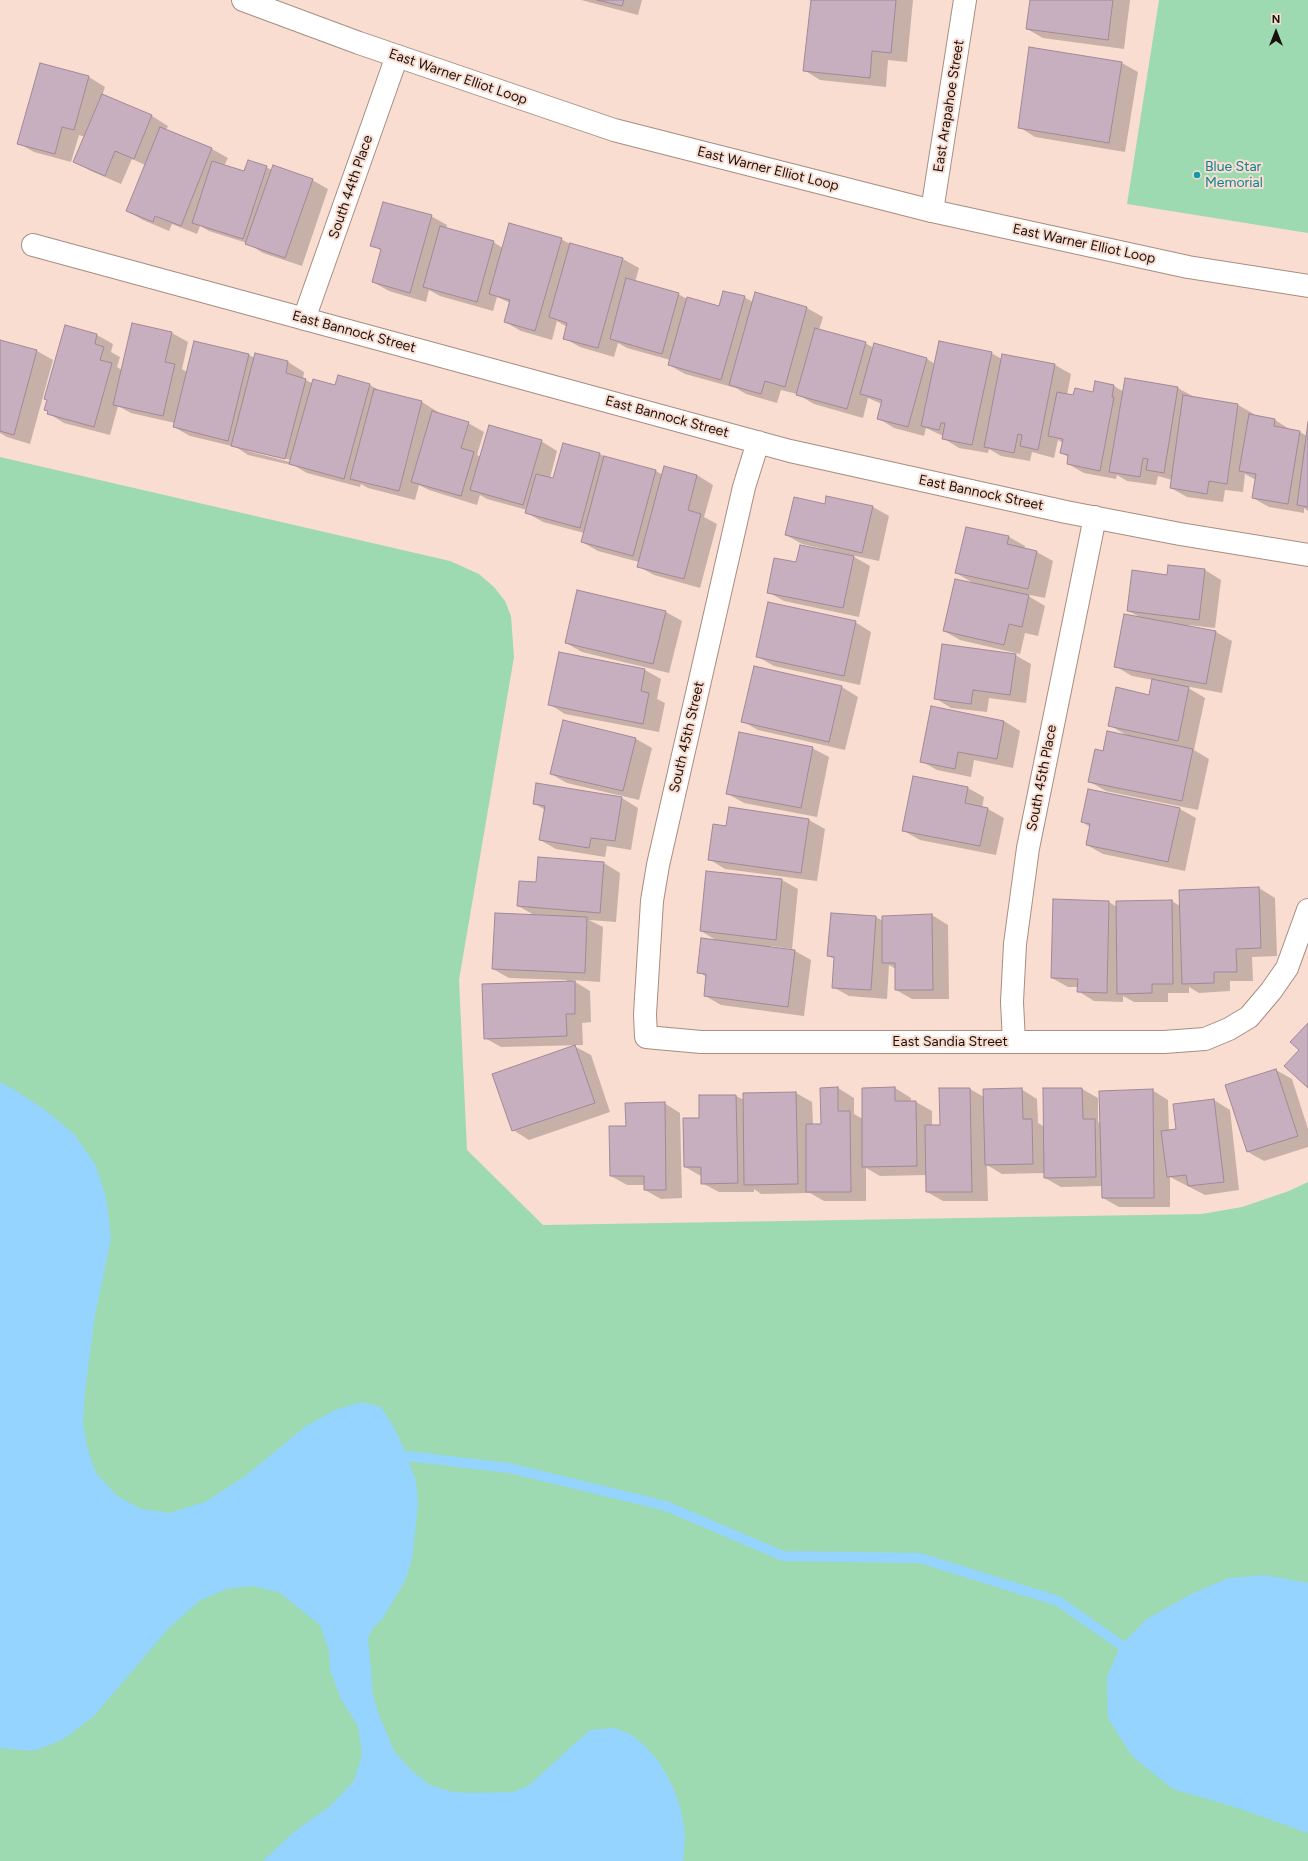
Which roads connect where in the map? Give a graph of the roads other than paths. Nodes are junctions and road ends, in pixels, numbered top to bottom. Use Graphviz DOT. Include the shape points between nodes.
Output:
graph roads {
  1 [pos="243,0"];
  2 [pos="965,0"];
  3 [pos="397,56"];
  4 [pos="932,211"];
  5 [pos="33,245"];
  6 [pos="1308,286"];
  7 [pos="304,318"];
  8 [pos="758,442"];
  9 [pos="1095,517"];
  10 [pos="1308,556"];
  11 [pos="1308,910"];
  12 [pos="646,1037"];
  13 [pos="1014,1042"];
  1 -- 3 [label="street, East Warner Elliot Loop"];
  2 -- 4 [label="street, East Arapahoe Street"];
  3 -- 4 [label="street, East Warner Elliot Loop" via="614,130"];
  3 -- 7 [label="street, South 44th Place"];
  4 -- 6 [label="street, East Warner Elliot Loop" via="1188,267"];
  5 -- 7 [label="street, East Bannock Street"];
  7 -- 8 [label="street, East Bannock Street"];
  8 -- 9 [label="street, East Bannock Street"];
  8 -- 12 [label="street, South 45th Street" via="744,487 658,865 652,902 645,1014"];
  9 -- 10 [label="street, East Bannock Street"];
  9 -- 13 [label="street, South 45th Place" via="1028,848 1015,944 1012,1002"];
  11 -- 13 [label="street, East Sandia Street" via="1287,968 1249,1017 1229,1029 1205,1038 1164,1042"];
  12 -- 13 [label="street, East Sandia Street" via="701,1042"];
}
